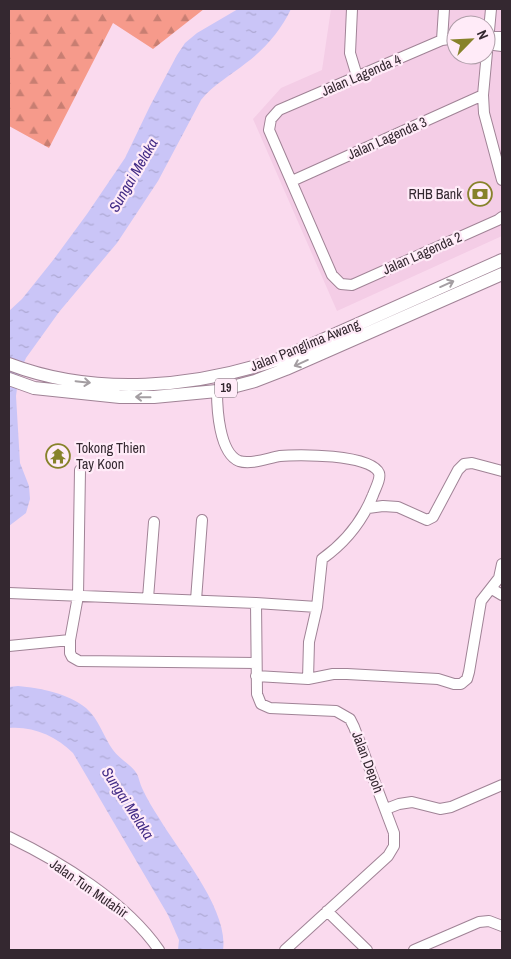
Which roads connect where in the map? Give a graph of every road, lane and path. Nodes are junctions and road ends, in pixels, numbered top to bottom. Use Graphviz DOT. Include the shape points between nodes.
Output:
graph roads {
  1 [pos="352,9"];
  2 [pos="444,9"];
  3 [pos="446,39"];
  4 [pos="442,40"];
  5 [pos="485,65"];
  6 [pos="357,76"];
  7 [pos="483,95"];
  8 [pos="502,180"];
  9 [pos="292,181"];
  10 [pos="502,217"];
  11 [pos="502,260"];
  12 [pos="502,274"];
  13 [pos="9,364"];
  14 [pos="9,379"];
  15 [pos="216,391"];
  16 [pos="80,470"];
  17 [pos="502,471"];
  18 [pos="368,508"];
  19 [pos="202,520"];
  20 [pos="154,522"];
  21 [pos="502,564"];
  22 [pos="492,589"];
  23 [pos="9,593"];
  24 [pos="502,595"];
  25 [pos="78,596"];
  26 [pos="148,598"];
  27 [pos="196,600"];
  28 [pos="256,603"];
  29 [pos="317,607"];
  30 [pos="70,640"];
  31 [pos="9,646"];
  32 [pos="256,663"];
  33 [pos="256,676"];
  34 [pos="308,679"];
  35 [pos="502,785"];
  36 [pos="386,809"];
  37 [pos="9,837"];
  38 [pos="327,911"];
  39 [pos="502,926"];
  40 [pos="159,950"];
  41 [pos="284,950"];
  42 [pos="367,950"];
  43 [pos="414,950"];
  1 -- 6 [label="street" via="350,53"];
  2 -- 4 [label="street"];
  3 -- 4 [label="street, Jalan Lagenda 4"];
  4 -- 6 [label="street, Jalan Lagenda 4"];
  5 -- 7 [label="street"];
  6 -- 9 [label="street, Jalan Lagenda 4" via="279,110 271,119 269,130"];
  7 -- 8 [label="street" via="487,128"];
  7 -- 9 [label="street, Jalan Lagenda 3"];
  9 -- 10 [label="street, Jalan Lagenda 2" via="332,275 341,284 352,285"];
  13 -- 11 [label="main road, Jalan Panglima Awang / 19, one-way" via="35,374 78,381 146,385 209,378 282,358"];
  12 -- 15 [label="main road, Jalan Panglima Awang / 19, one-way" via="286,369"];
  15 -- 14 [label="main road, Jalan Panglima Awang / 19, one-way" via="120,397 30,387"];
  15 -- 18 [label="street" via="218,420 232,457 240,461 258,461 310,454 363,463 375,468 379,478"];
  16 -- 25 [label="street"];
  17 -- 18 [label="street" via="464,464 433,517 427,520 398,508"];
  18 -- 29 [label="street" via="353,531 322,559"];
  19 -- 27 [label="street"];
  20 -- 26 [label="street"];
  21 -- 22 [label="street"];
  22 -- 24 [label="street"];
  22 -- 34 [label="street" via="481,601 469,672 461,684 438,679 347,674"];
  23 -- 25 [label="street"];
  25 -- 26 [label="street"];
  25 -- 30 [label="street"];
  26 -- 27 [label="street"];
  27 -- 28 [label="street"];
  28 -- 29 [label="street"];
  28 -- 32 [label="street, Jalan Depoh"];
  29 -- 34 [label="street" via="310,642"];
  30 -- 31 [label="street"];
  30 -- 32 [label="street" via="70,653 79,660"];
  32 -- 33 [label="street, Jalan Depoh"];
  33 -- 34 [label="street"];
  33 -- 36 [label="street, Jalan Depoh" via="256,694 265,707 336,710 350,719"];
  35 -- 36 [label="street" via="451,807 440,809 412,802"];
  36 -- 38 [label="street, Jalan Depoh" via="394,832 392,851"];
  37 -- 40 [label="street, Jalan Tun Mutahir" via="107,898 140,926"];
  38 -- 41 [label="street, Jalan Depoh"];
  38 -- 42 [label="street"];
  39 -- 43 [label="street" via="489,921 479,922"];
}
